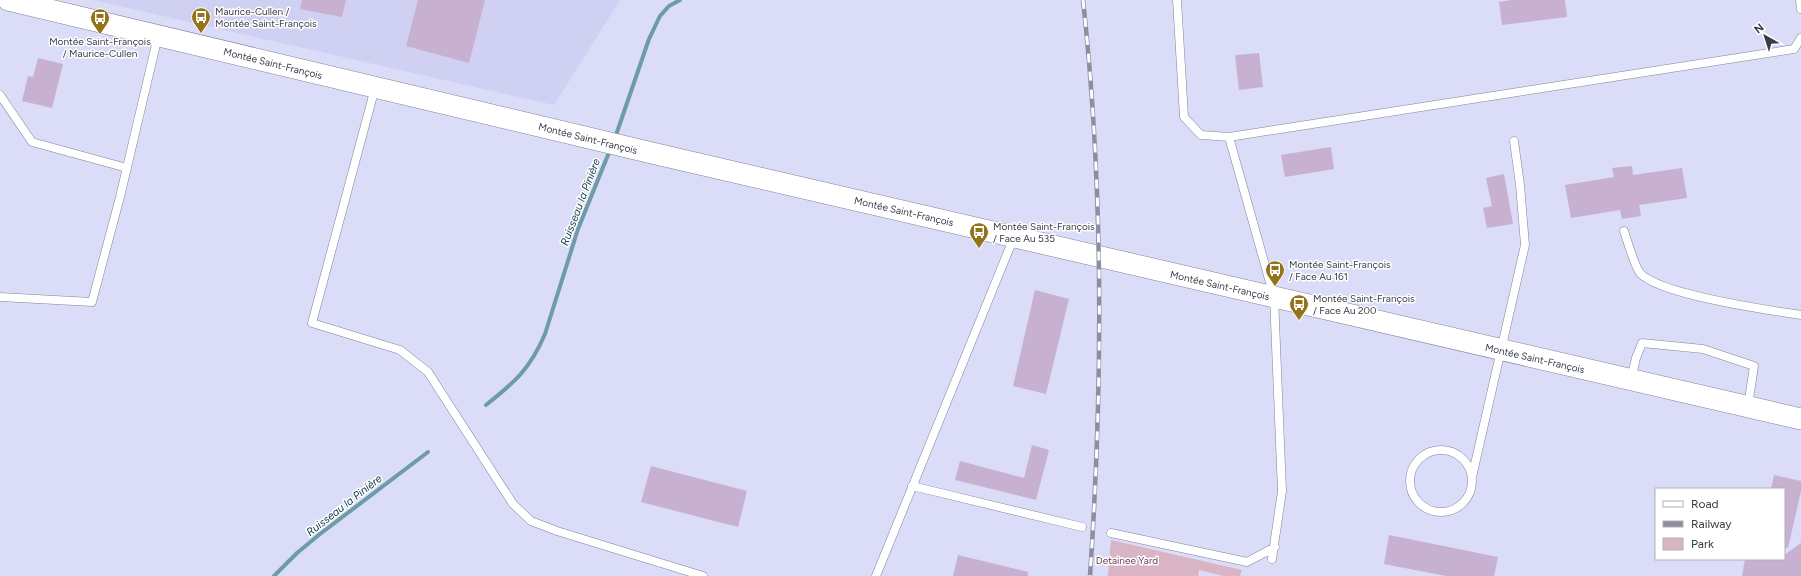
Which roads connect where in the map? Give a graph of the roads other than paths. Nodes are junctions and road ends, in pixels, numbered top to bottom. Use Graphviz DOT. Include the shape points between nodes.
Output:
graph roads {
  1 [pos="8,0"];
  2 [pos="1178,0"];
  3 [pos="1800,0"];
  4 [pos="1801,9"];
  5 [pos="158,36"];
  6 [pos="1801,38"];
  7 [pos="375,88"];
  8 [pos="0,95"];
  9 [pos="1229,137"];
  10 [pos="1514,141"];
  11 [pos="127,168"];
  12 [pos="1624,230"];
  13 [pos="1014,237"];
  14 [pos="0,296"];
  15 [pos="1274,297"];
  16 [pos="1801,315"];
  17 [pos="1500,350"];
  18 [pos="1631,380"];
  19 [pos="1748,407"];
  20 [pos="1801,419"];
  21 [pos="1472,477"];
  22 [pos="912,486"];
  23 [pos="1082,527"];
  24 [pos="1111,533"];
  25 [pos="1275,547"];
  26 [pos="1272,559"];
  27 [pos="703,576"];
  28 [pos="876,576"];
  1 -- 5 [label="street, Montée Saint-François"];
  2 -- 9 [label="lane" via="1184,117 1201,135"];
  3 -- 4 [label="lane"];
  5 -- 7 [label="street, Montée Saint-François"];
  5 -- 11 [label="lane"];
  6 -- 9 [label="lane" via="1794,49"];
  7 -- 13 [label="street, Montée Saint-François"];
  7 -- 27 [label="lane" via="312,323 400,350 428,372 513,504 531,521"];
  8 -- 11 [label="lane" via="32,142"];
  9 -- 15 [label="lane"];
  10 -- 17 [label="lane" via="1525,245"];
  11 -- 14 [label="lane" via="92,302"];
  12 -- 16 [label="lane" via="1639,272 1652,282 1707,298"];
  13 -- 15 [label="street, Montée Saint-François"];
  13 -- 22 [label="lane"];
  15 -- 17 [label="street, Montée Saint-François"];
  15 -- 25 [label="lane" via="1282,491"];
  17 -- 18 [label="street, Montée Saint-François"];
  17 -- 21 [label="lane"];
  18 -- 19 [label="street, Montée Saint-François"];
  18 -- 19 [label="lane" via="1642,343 1703,349 1754,366"];
  19 -- 20 [label="street, Montée Saint-François"];
  21 -- 21 [label="lane" via="1463,459 1455,453 1435,450 1417,461 1411,471 1410,481 1416,500 1424,507 1443,512 1461,504 1468,496"];
  22 -- 23 [label="lane"];
  22 -- 28 [label="lane"];
  24 -- 25 [label="lane" via="1247,562"];
  25 -- 26 [label="lane"];
}
